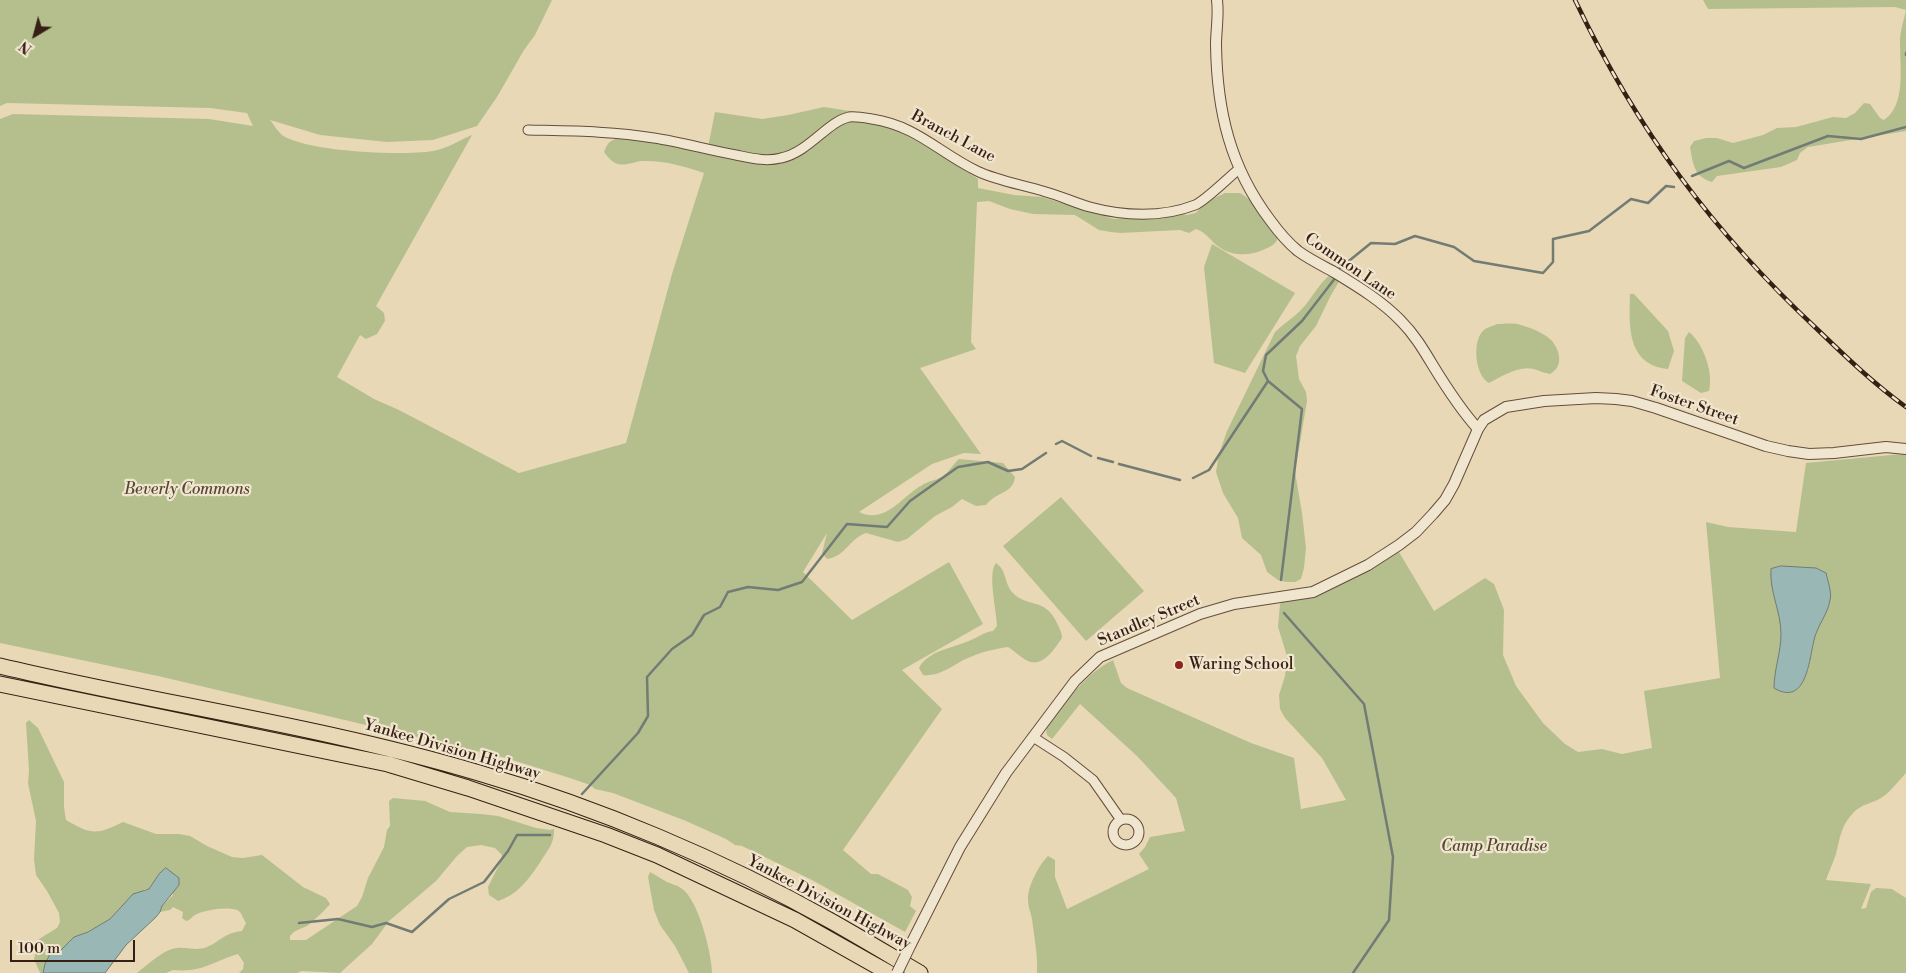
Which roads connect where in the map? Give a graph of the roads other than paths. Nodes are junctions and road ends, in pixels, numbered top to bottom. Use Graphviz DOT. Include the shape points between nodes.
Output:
graph roads {
  1 [pos="1217,0"];
  2 [pos="528,130"];
  3 [pos="1239,169"];
  4 [pos="1478,429"];
  5 [pos="1906,448"];
  6 [pos="0,666"];
  7 [pos="0,684"];
  8 [pos="1033,737"];
  9 [pos="1121,820"];
  10 [pos="889,973"];
  11 [pos="897,973"];
  12 [pos="920,973"];
  1 -- 3 [label="street, Common Lane" via="1220,91 1230,146"];
  2 -- 3 [label="street, Branch Lane" via="628,134 765,160 795,153 836,123 850,117 872,119 898,125 919,135 978,171 1126,215 1159,214 1196,205"];
  3 -- 4 [label="street, Common Lane" via="1258,204 1284,238 1305,257 1381,303 1401,321"];
  4 -- 5 [label="street, Foster Street" via="1484,420 1506,407 1596,398 1632,401 1788,451 1809,454"];
  4 -- 8 [label="street, Standley Street" via="1444,500 1400,545 1349,576 1313,592 1217,608 1100,657 1075,681"];
  6 -- 12 [label="highway, Yankee Division Highway" via="336,736 526,788 652,835 736,872 830,920"];
  7 -- 10 [label="highway, Yankee Division Highway" via="388,764 468,788 657,855 795,920"];
  8 -- 9 [label="street" via="1093,780"];
  8 -- 11 [label="street, Standley Street, bridge" via="1006,773 960,847"];
}
